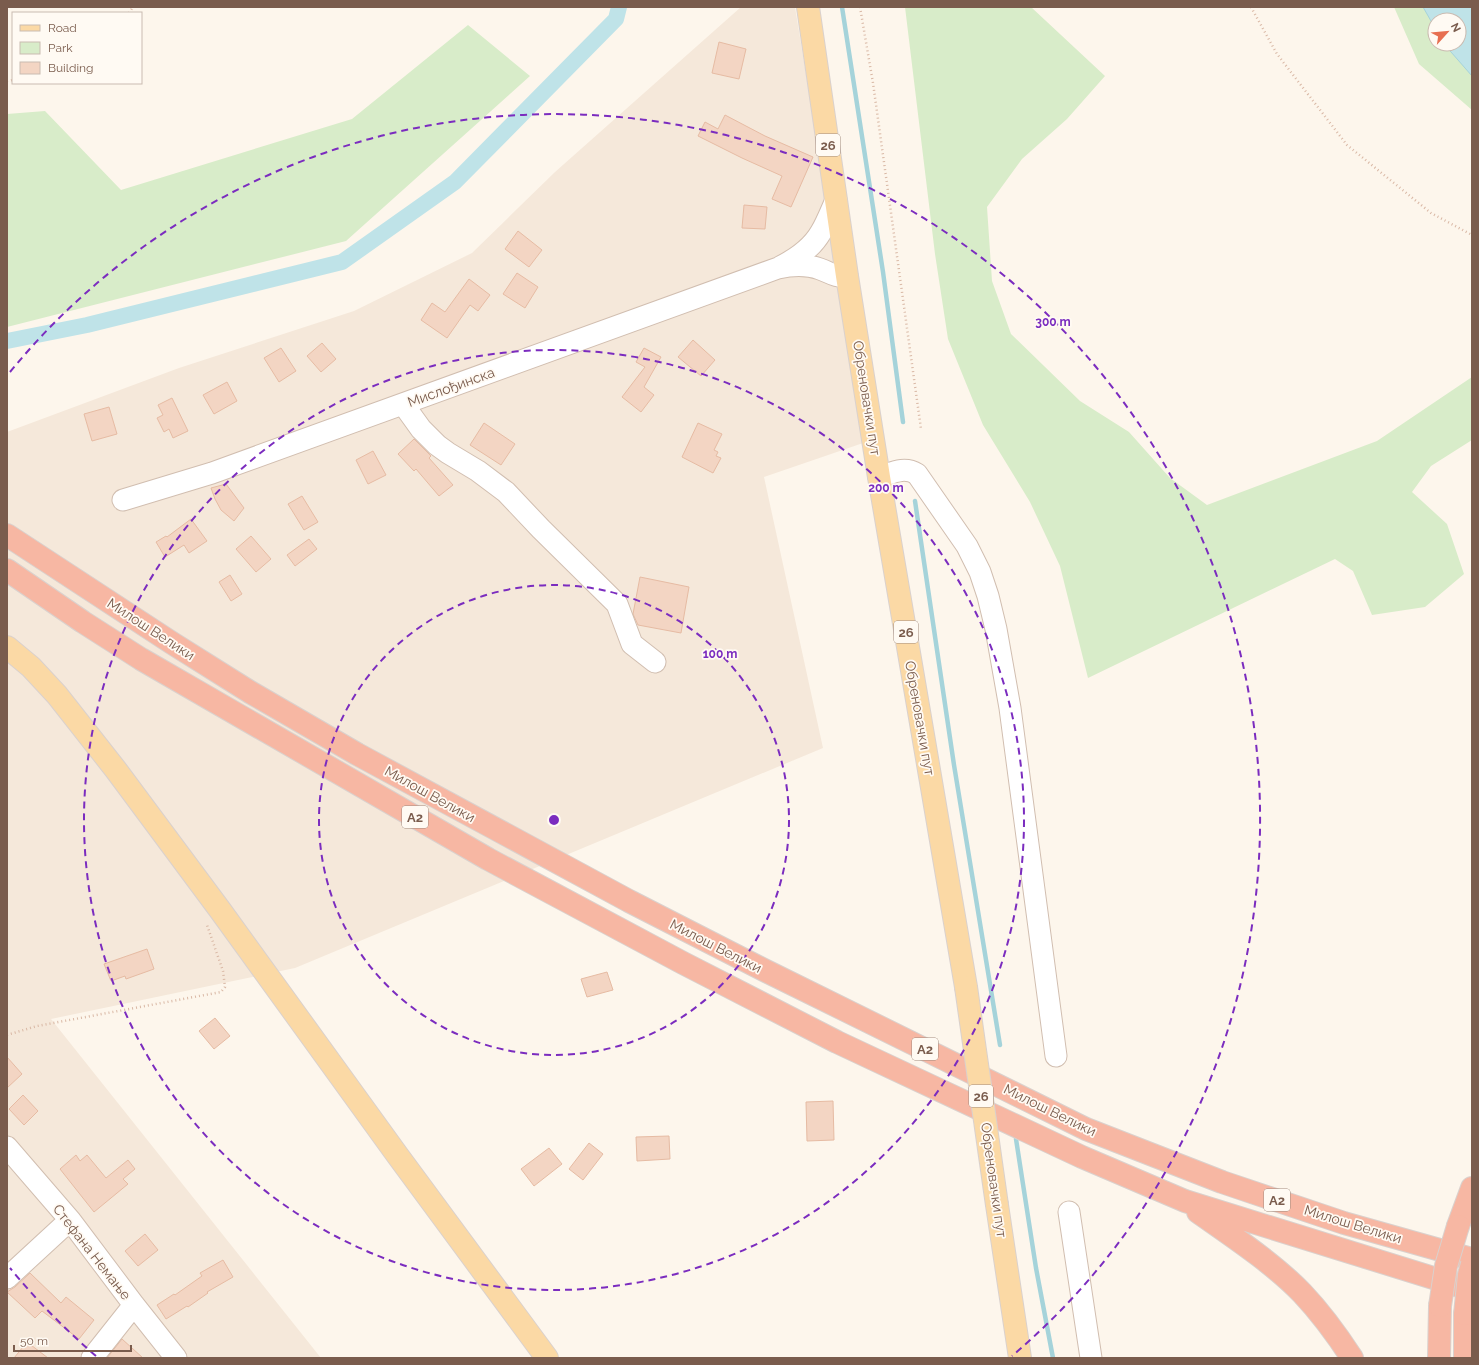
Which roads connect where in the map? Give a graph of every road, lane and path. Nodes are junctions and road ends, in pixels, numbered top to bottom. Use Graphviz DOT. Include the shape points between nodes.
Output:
graph roads {
  1 [pos="808,7"];
  2 [pos="860,7"];
  3 [pos="1251,7"];
  4 [pos="836,200"];
  5 [pos="1472,235"];
  6 [pos="778,268"];
  7 [pos="847,276"];
  8 [pos="403,404"];
  9 [pos="921,429"];
  10 [pos="879,477"];
  11 [pos="123,500"];
  12 [pos="7,535"];
  13 [pos="7,570"];
  14 [pos="7,647"];
  15 [pos="655,662"];
  16 [pos="220,910"];
  17 [pos="7,1035"];
  18 [pos="1056,1056"];
  19 [pos="7,1147"];
  20 [pos="1472,1188"];
  21 [pos="1185,1202"];
  22 [pos="1069,1212"];
  23 [pos="70,1220"];
  24 [pos="1472,1259"];
  25 [pos="1472,1264"];
  26 [pos="7,1278"];
  27 [pos="1472,1290"];
  28 [pos="134,1305"];
  29 [pos="92,1358"];
  30 [pos="176,1358"];
  31 [pos="547,1358"];
  32 [pos="1020,1358"];
  33 [pos="1091,1358"];
  34 [pos="1352,1358"];
  35 [pos="1439,1358"];
  36 [pos="1465,1358"];
  1 -- 4 [label="main road, Обреновачки пут / 26"];
  2 -- 9 [label="path"];
  3 -- 5 [label="path" via="1277,54 1347,145 1431,213"];
  4 -- 6 [label="street, Мислођинска" via="814,242 799,256"];
  4 -- 7 [label="main road, Обреновачки пут / 26"];
  6 -- 7 [label="street, Мислођинска" via="805,266 836,277"];
  6 -- 8 [label="street, Мислођинска"];
  7 -- 10 [label="main road, Обреновачки пут / 26"];
  8 -- 11 [label="street, Мислођинска" via="212,473"];
  8 -- 15 [label="street" via="421,429 437,445 506,492 617,604 632,644"];
  10 -- 18 [label="street" via="898,470 917,474 968,546 988,596 1010,708"];
  10 -- 32 [label="main road, Обреновачки пут / 26, bridge" via="966,987"];
  12 -- 24 [label="highway, Милош Велики / A2" via="250,692 357,754 629,902 1086,1129 1222,1182 1344,1223"];
  13 -- 21 [label="highway, Милош Велики / A2" via="141,659 488,859 837,1042 1082,1157"];
  14 -- 16 [label="main road" via="31,667 57,695"];
  16 -- 17 [label="path" via="206,924 223,971 225,987 221,992 37,1026"];
  16 -- 31 [label="main road"];
  19 -- 23 [label="street, Стефана Немање"];
  20 -- 35 [label="highway, bridge" via="1446,1266 1440,1306"];
  21 -- 27 [label="highway, Милош Велики / A2"];
  21 -- 34 [label="highway" via="1268,1264 1301,1293 1336,1333"];
  22 -- 33 [label="street"];
  23 -- 26 [label="street"];
  23 -- 28 [label="street, Стефана Немање"];
  25 -- 36 [label="highway, bridge" via="1466,1314"];
  28 -- 29 [label="street"];
  28 -- 30 [label="street, Стефана Немање"];
}
